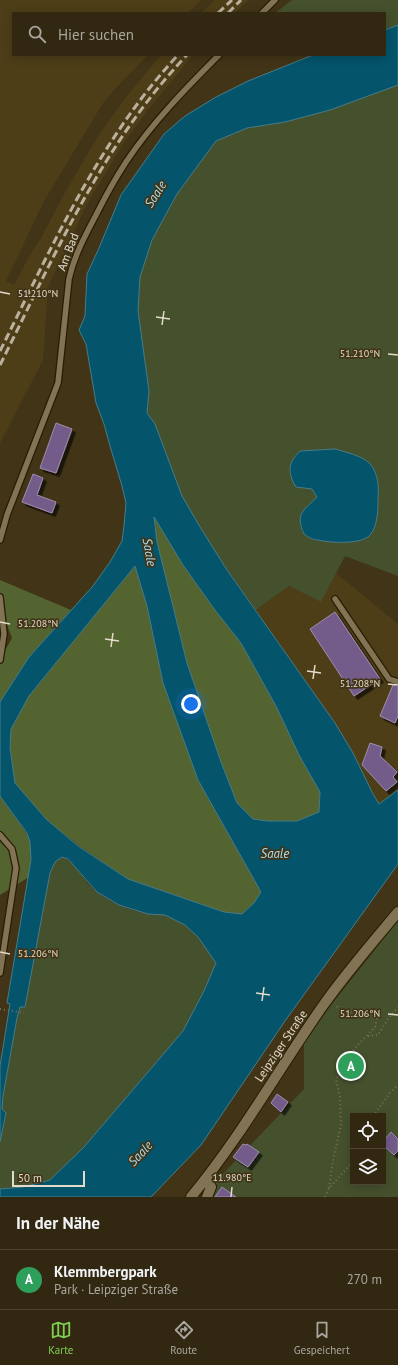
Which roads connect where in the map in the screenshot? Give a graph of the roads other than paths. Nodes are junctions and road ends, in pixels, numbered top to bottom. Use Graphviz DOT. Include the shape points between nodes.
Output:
graph roads {
  1 [pos="275,0"];
  2 [pos="263,12"];
  3 [pos="218,56"];
  4 [pos="0,540"];
  5 [pos="0,597"];
  6 [pos="335,599"];
  7 [pos="0,660"];
  8 [pos="398,682"];
  9 [pos="0,835"];
  10 [pos="398,912"];
  11 [pos="0,973"];
  12 [pos="205,1180"];
  13 [pos="190,1197"];
  14 [pos="207,1197"];
  1 -- 2 [label="lane"];
  3 -- 4 [label="lane, Am Bad" via="158,119 127,161 111,186 72,263 58,384 7,515"];
  5 -- 7 [label="lane" via="4,634"];
  6 -- 8 [label="lane" via="389,679"];
  9 -- 11 [label="lane" via="12,849 16,868"];
  10 -- 12 [label="street, Leipziger Straße" via="330,998"];
  12 -- 13 [label="street, Leipziger Straße"];
  12 -- 14 [label="street" via="211,1187"];
}
